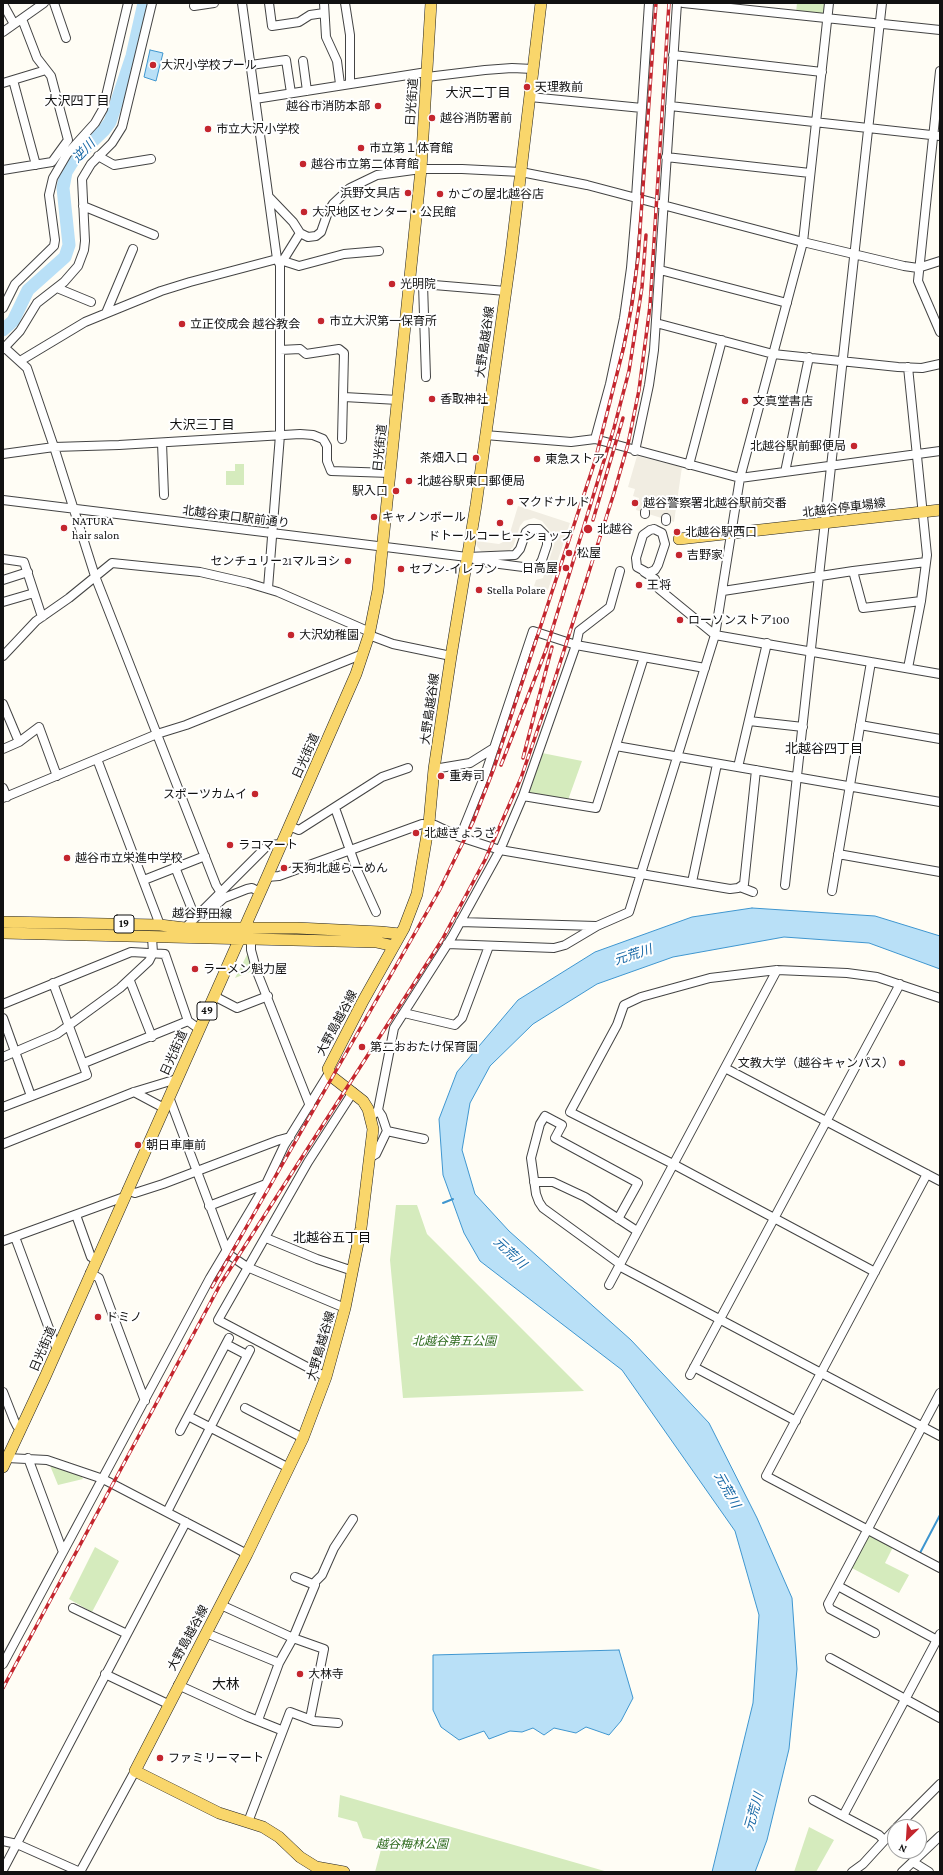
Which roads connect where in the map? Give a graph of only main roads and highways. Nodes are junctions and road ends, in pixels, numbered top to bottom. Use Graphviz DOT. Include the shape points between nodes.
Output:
graph roads {
  1 [pos="431,3"];
  2 [pos="540,3"];
  3 [pos="940,510"];
  4 [pos="679,539"];
  5 [pos="3,922"];
  6 [pos="244,927"];
  7 [pos="3,933"];
  8 [pos="400,934"];
  9 [pos="239,939"];
  10 [pos="394,946"];
  11 [pos="5,1462"];
  12 [pos="316,1869"];
  13 [pos="344,1872"];
  1 -- 6 [label="main road, 日光街道 / 49" via="421,169 410,283 378,590 370,634"];
  2 -- 8 [label="main road, 大野島越谷線" via="506,291 434,769 429,823 417,894"];
  3 -- 4 [label="main road, 北越谷停車場線"];
  5 -- 6 [label="main road, 越谷野田線 / 19" via="160,925 185,928"];
  6 -- 8 [label="main road, 越谷野田線 / 19"];
  6 -- 9 [label="main road, 日光街道 / 49"];
  7 -- 9 [label="main road, 越谷野田線 / 19"];
  8 -- 10 [label="main road, 大野島越谷線"];
  9 -- 10 [label="main road, 越谷野田線 / 19" via="376,942"];
  9 -- 11 [label="main road, 日光街道 / 49"];
  10 -- 12 [label="main road, 大野島越谷線" via="330,1064 329,1073 374,1113 361,1228 345,1308 326,1377 289,1468 135,1771 218,1813 272,1832"];
  12 -- 13 [label="main road"];
}
